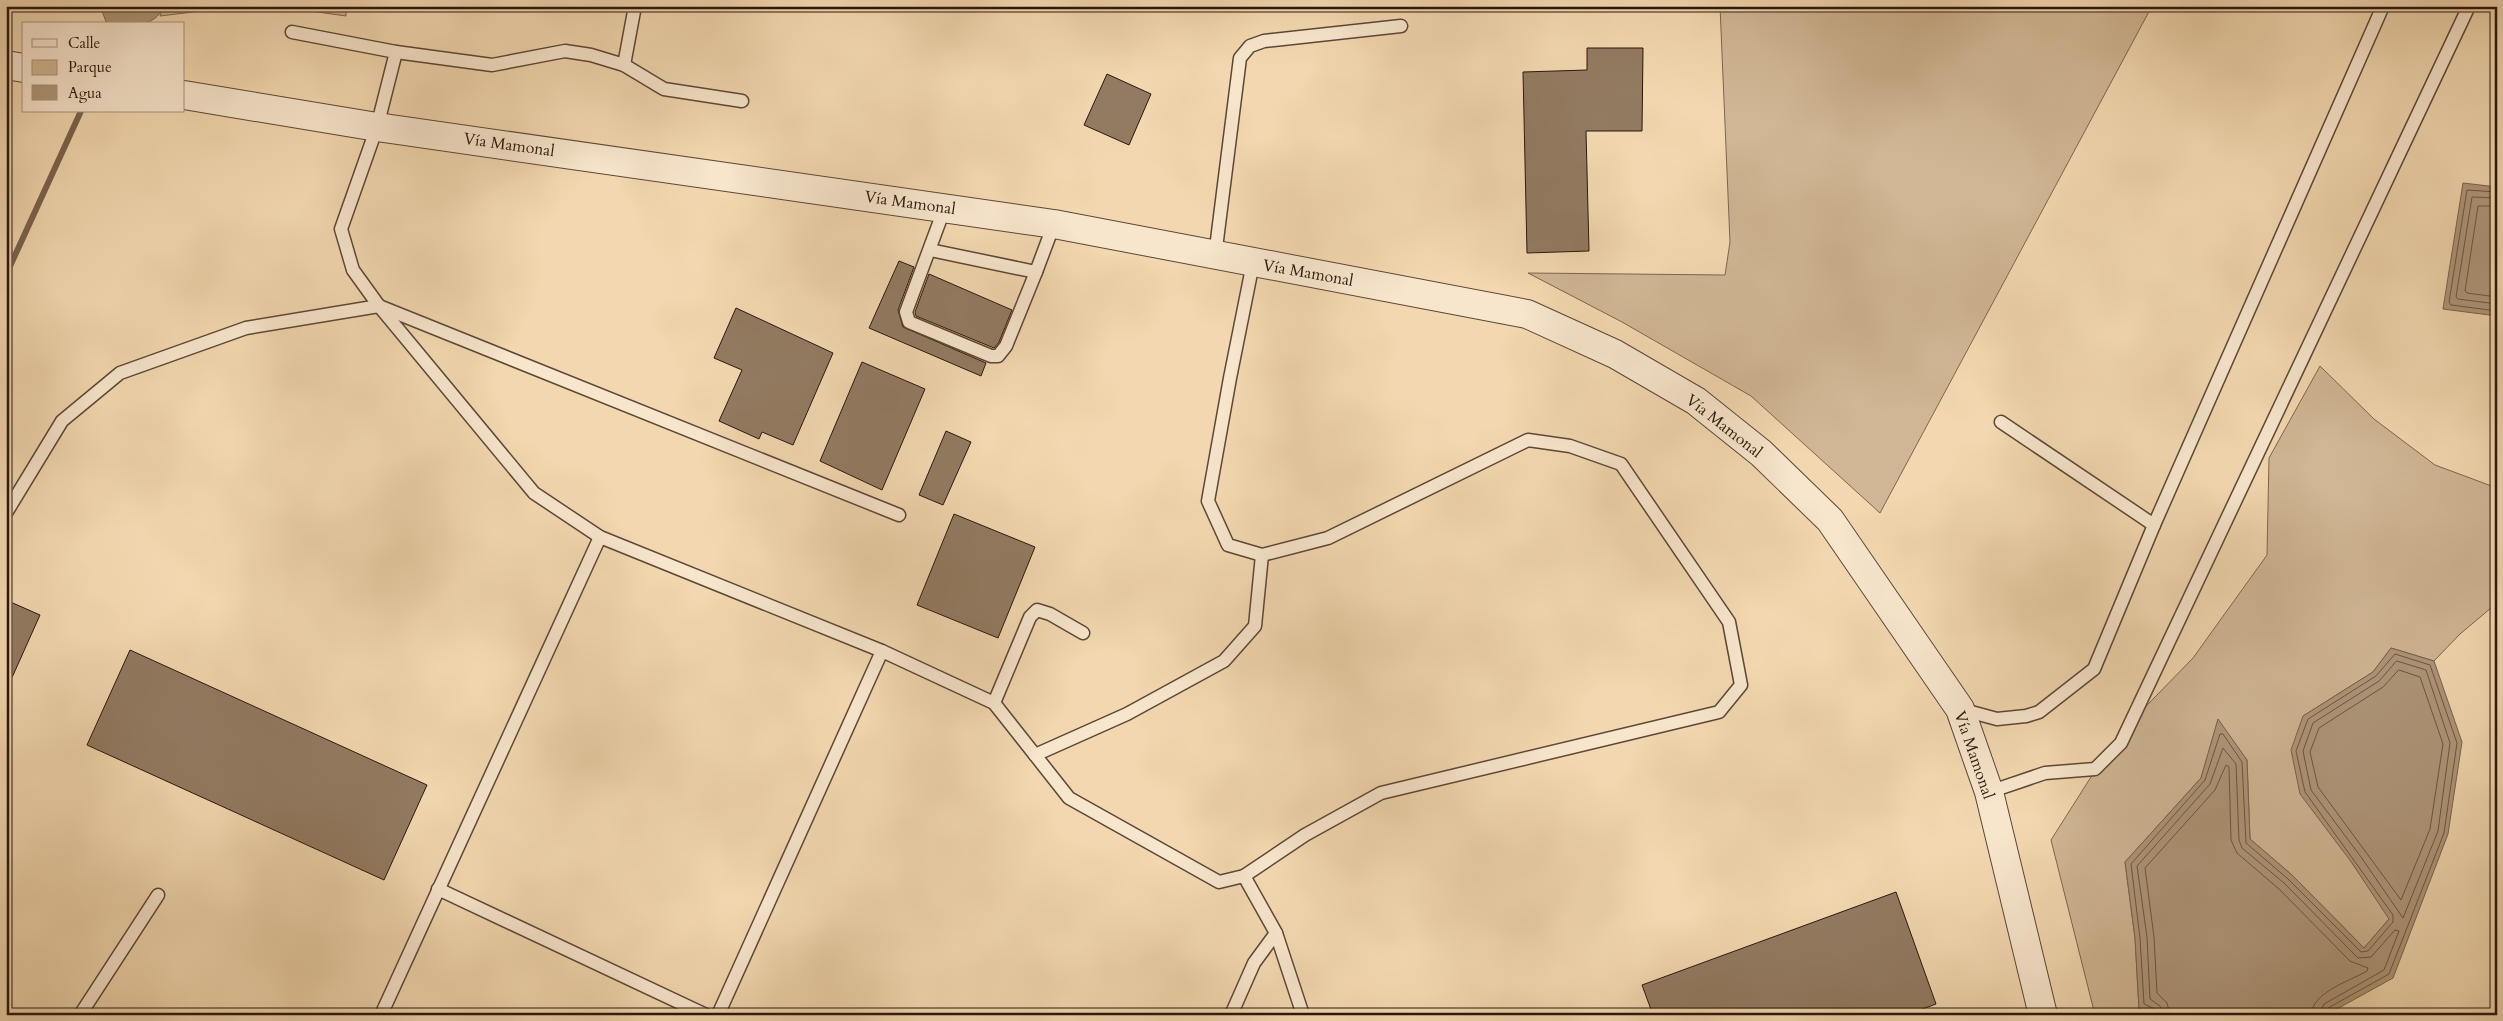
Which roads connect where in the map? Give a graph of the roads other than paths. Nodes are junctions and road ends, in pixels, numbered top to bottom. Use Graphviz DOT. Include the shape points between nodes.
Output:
graph roads {
  1 [pos="635,6"];
  2 [pos="2383,6"];
  3 [pos="2469,6"];
  4 [pos="1401,26"];
  5 [pos="292,32"];
  6 [pos="396,52"];
  7 [pos="6,65"];
  8 [pos="624,65"];
  9 [pos="22,68"];
  10 [pos="185,94"];
  11 [pos="742,101"];
  12 [pos="377,127"];
  13 [pos="945,208"];
  14 [pos="1054,224"];
  15 [pos="930,250"];
  16 [pos="1215,256"];
  17 [pos="1254,263"];
  18 [pos="1036,272"];
  19 [pos="379,306"];
  20 [pos="2000,422"];
  21 [pos="6,513"];
  22 [pos="900,515"];
  23 [pos="2154,525"];
  24 [pos="600,537"];
  25 [pos="1262,555"];
  26 [pos="1083,633"];
  27 [pos="882,652"];
  28 [pos="994,703"];
  29 [pos="1960,709"];
  30 [pos="1035,755"];
  31 [pos="1989,792"];
  32 [pos="1244,876"];
  33 [pos="438,889"];
  34 [pos="158,895"];
  35 [pos="1276,933"];
  36 [pos="80,1015"];
  37 [pos="381,1015"];
  38 [pos="706,1015"];
  39 [pos="718,1015"];
  40 [pos="1231,1015"];
  41 [pos="1303,1015"];
  42 [pos="2043,1015"];
  1 -- 8 [label="lane"];
  2 -- 23 [label="lane"];
  3 -- 31 [label="lane" via="2121,743 2095,769 2045,773"];
  4 -- 16 [label="lane" via="1264,41 1250,46 1240,58"];
  5 -- 6 [label="lane"];
  6 -- 8 [label="lane" via="492,65 565,51"];
  6 -- 12 [label="lane"];
  7 -- 9 [label="street"];
  8 -- 11 [label="lane" via="664,90"];
  10 -- 12 [label="street, Vía Mamonal"];
  12 -- 13 [label="street, Vía Mamonal"];
  12 -- 19 [label="lane" via="340,229 353,270"];
  13 -- 14 [label="street, Vía Mamonal"];
  13 -- 15 [label="lane"];
  14 -- 16 [label="street, Vía Mamonal"];
  14 -- 18 [label="lane"];
  15 -- 18 [label="lane"];
  15 -- 18 [label="lane" via="906,312 907,319 991,356 998,356 1006,346"];
  16 -- 17 [label="street, Vía Mamonal"];
  17 -- 25 [label="lane" via="1208,501 1228,544"];
  17 -- 29 [label="street, Vía Mamonal" via="1527,314 1615,354 1696,400 1761,454 1830,520"];
  19 -- 21 [label="lane" via="246,328 120,373 62,421"];
  19 -- 22 [label="lane"];
  19 -- 24 [label="lane" via="534,493"];
  20 -- 23 [label="lane"];
  23 -- 29 [label="lane" via="2094,669 2039,712 2026,716 1997,719"];
  24 -- 27 [label="lane"];
  24 -- 33 [label="lane"];
  25 -- 30 [label="lane" via="1255,626 1224,662 1128,714"];
  25 -- 32 [label="lane" via="1328,538 1528,440 1570,446 1621,464 1729,622 1741,684 1719,712 1381,793 1304,835"];
  26 -- 28 [label="lane" via="1037,610 1030,617"];
  27 -- 28 [label="lane"];
  27 -- 39 [label="lane"];
  28 -- 30 [label="lane"];
  29 -- 31 [label="street, Vía Mamonal"];
  30 -- 32 [label="lane" via="1069,798 1219,882"];
  31 -- 42 [label="street, Vía Mamonal"];
  32 -- 35 [label="lane"];
  33 -- 37 [label="lane"];
  33 -- 38 [label="lane"];
  34 -- 36 [label="lane"];
  35 -- 40 [label="lane" via="1254,963"];
  35 -- 41 [label="lane"];
}
